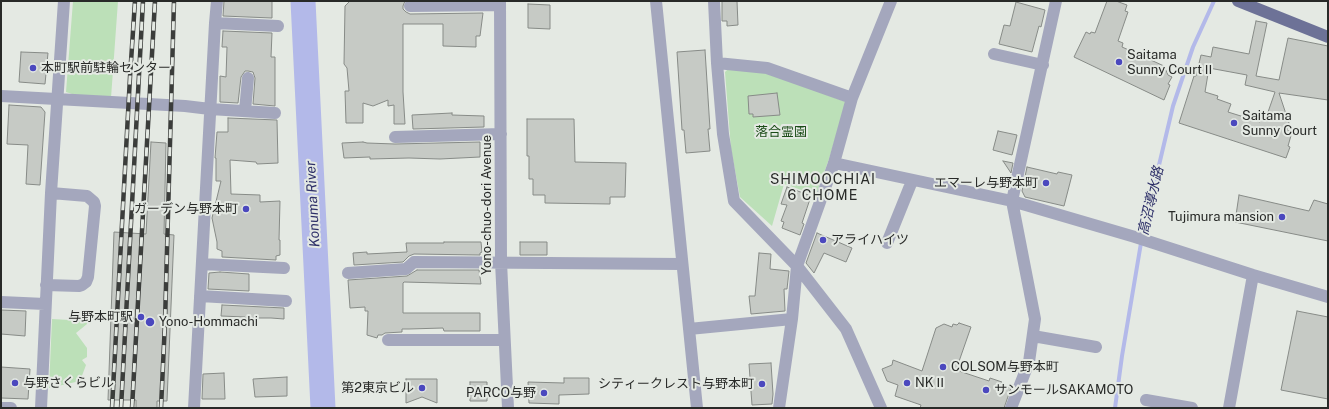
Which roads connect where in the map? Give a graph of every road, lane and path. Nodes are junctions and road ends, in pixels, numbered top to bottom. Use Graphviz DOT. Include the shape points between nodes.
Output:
graph roads {
  1 [pos="64,1"];
  2 [pos="217,1"];
  3 [pos="656,1"];
  4 [pos="714,1"];
  5 [pos="891,1"];
  6 [pos="1056,1"];
  7 [pos="1238,1"];
  8 [pos="500,3"];
  9 [pos="410,6"];
  10 [pos="214,23"];
  11 [pos="278,26"];
  12 [pos="1328,37"];
  13 [pos="994,54"];
  14 [pos="717,63"];
  15 [pos="1043,65"];
  16 [pos="248,78"];
  17 [pos="1,96"];
  18 [pos="56,98"];
  19 [pos="852,98"];
  20 [pos="210,109"];
  21 [pos="245,111"];
  22 [pos="275,113"];
  23 [pos="501,134"];
  24 [pos="396,138"];
  25 [pos="834,164"];
  26 [pos="912,181"];
  27 [pos="51,193"];
  28 [pos="1012,201"];
  29 [pos="887,243"];
  30 [pos="501,262"];
  31 [pos="202,264"];
  32 [pos="682,264"];
  33 [pos="797,266"];
  34 [pos="284,268"];
  35 [pos="348,273"];
  36 [pos="1253,275"];
  37 [pos="46,285"];
  38 [pos="200,296"];
  39 [pos="1328,297"];
  40 [pos="286,301"];
  41 [pos="1,302"];
  42 [pos="45,304"];
  43 [pos="792,319"];
  44 [pos="689,329"];
  45 [pos="1033,336"];
  46 [pos="388,340"];
  47 [pos="504,340"];
  48 [pos="1096,347"];
  49 [pos="1146,400"];
  50 [pos="1,408"];
  51 [pos="11,408"];
  52 [pos="41,408"];
  53 [pos="194,408"];
  54 [pos="508,408"];
  55 [pos="697,408"];
  56 [pos="779,408"];
  57 [pos="881,408"];
  58 [pos="1011,408"];
  59 [pos="1192,408"];
  60 [pos="1229,408"];
  1 -- 18 [label="street"];
  2 -- 10 [label="street"];
  3 -- 32 [label="street"];
  4 -- 14 [label="street"];
  5 -- 19 [label="street"];
  6 -- 15 [label="street"];
  7 -- 12 [label="main road"];
  8 -- 9 [label="street"];
  8 -- 23 [label="street, Yono-chuo-dori Avenue"];
  10 -- 11 [label="street"];
  10 -- 20 [label="street"];
  13 -- 15 [label="street"];
  14 -- 19 [label="street" via="767,68"];
  14 -- 33 [label="street" via="723,134 734,201"];
  15 -- 28 [label="street"];
  16 -- 21 [label="street"];
  17 -- 18 [label="street"];
  18 -- 20 [label="street"];
  18 -- 27 [label="street"];
  19 -- 25 [label="street"];
  20 -- 21 [label="street"];
  20 -- 31 [label="street"];
  21 -- 22 [label="street"];
  23 -- 24 [label="street"];
  23 -- 30 [label="street, Yono-chuo-dori Avenue"];
  25 -- 26 [label="street"];
  25 -- 33 [label="street"];
  26 -- 28 [label="street"];
  26 -- 29 [label="street"];
  27 -- 37 [label="street"];
  27 -- 37 [label="street" via="87,196 95,206 86,282 79,286"];
  28 -- 36 [label="street"];
  28 -- 45 [label="street" via="1035,319"];
  30 -- 32 [label="street"];
  30 -- 35 [label="street" via="414,262 406,269"];
  30 -- 47 [label="street, Yono-chuo-dori Avenue"];
  31 -- 34 [label="street"];
  31 -- 38 [label="street"];
  32 -- 44 [label="street"];
  33 -- 43 [label="street"];
  33 -- 57 [label="street" via="846,329"];
  36 -- 39 [label="street"];
  36 -- 60 [label="street"];
  37 -- 42 [label="street"];
  38 -- 40 [label="street"];
  38 -- 53 [label="street"];
  41 -- 42 [label="street"];
  42 -- 52 [label="street"];
  43 -- 44 [label="street"];
  43 -- 56 [label="street"];
  44 -- 55 [label="street"];
  45 -- 48 [label="street"];
  45 -- 58 [label="street" via="1029,362"];
  46 -- 47 [label="street"];
  47 -- 54 [label="street, Yono-chuo-dori Avenue"];
  49 -- 59 [label="street"];
  50 -- 51 [label="street"];
}
